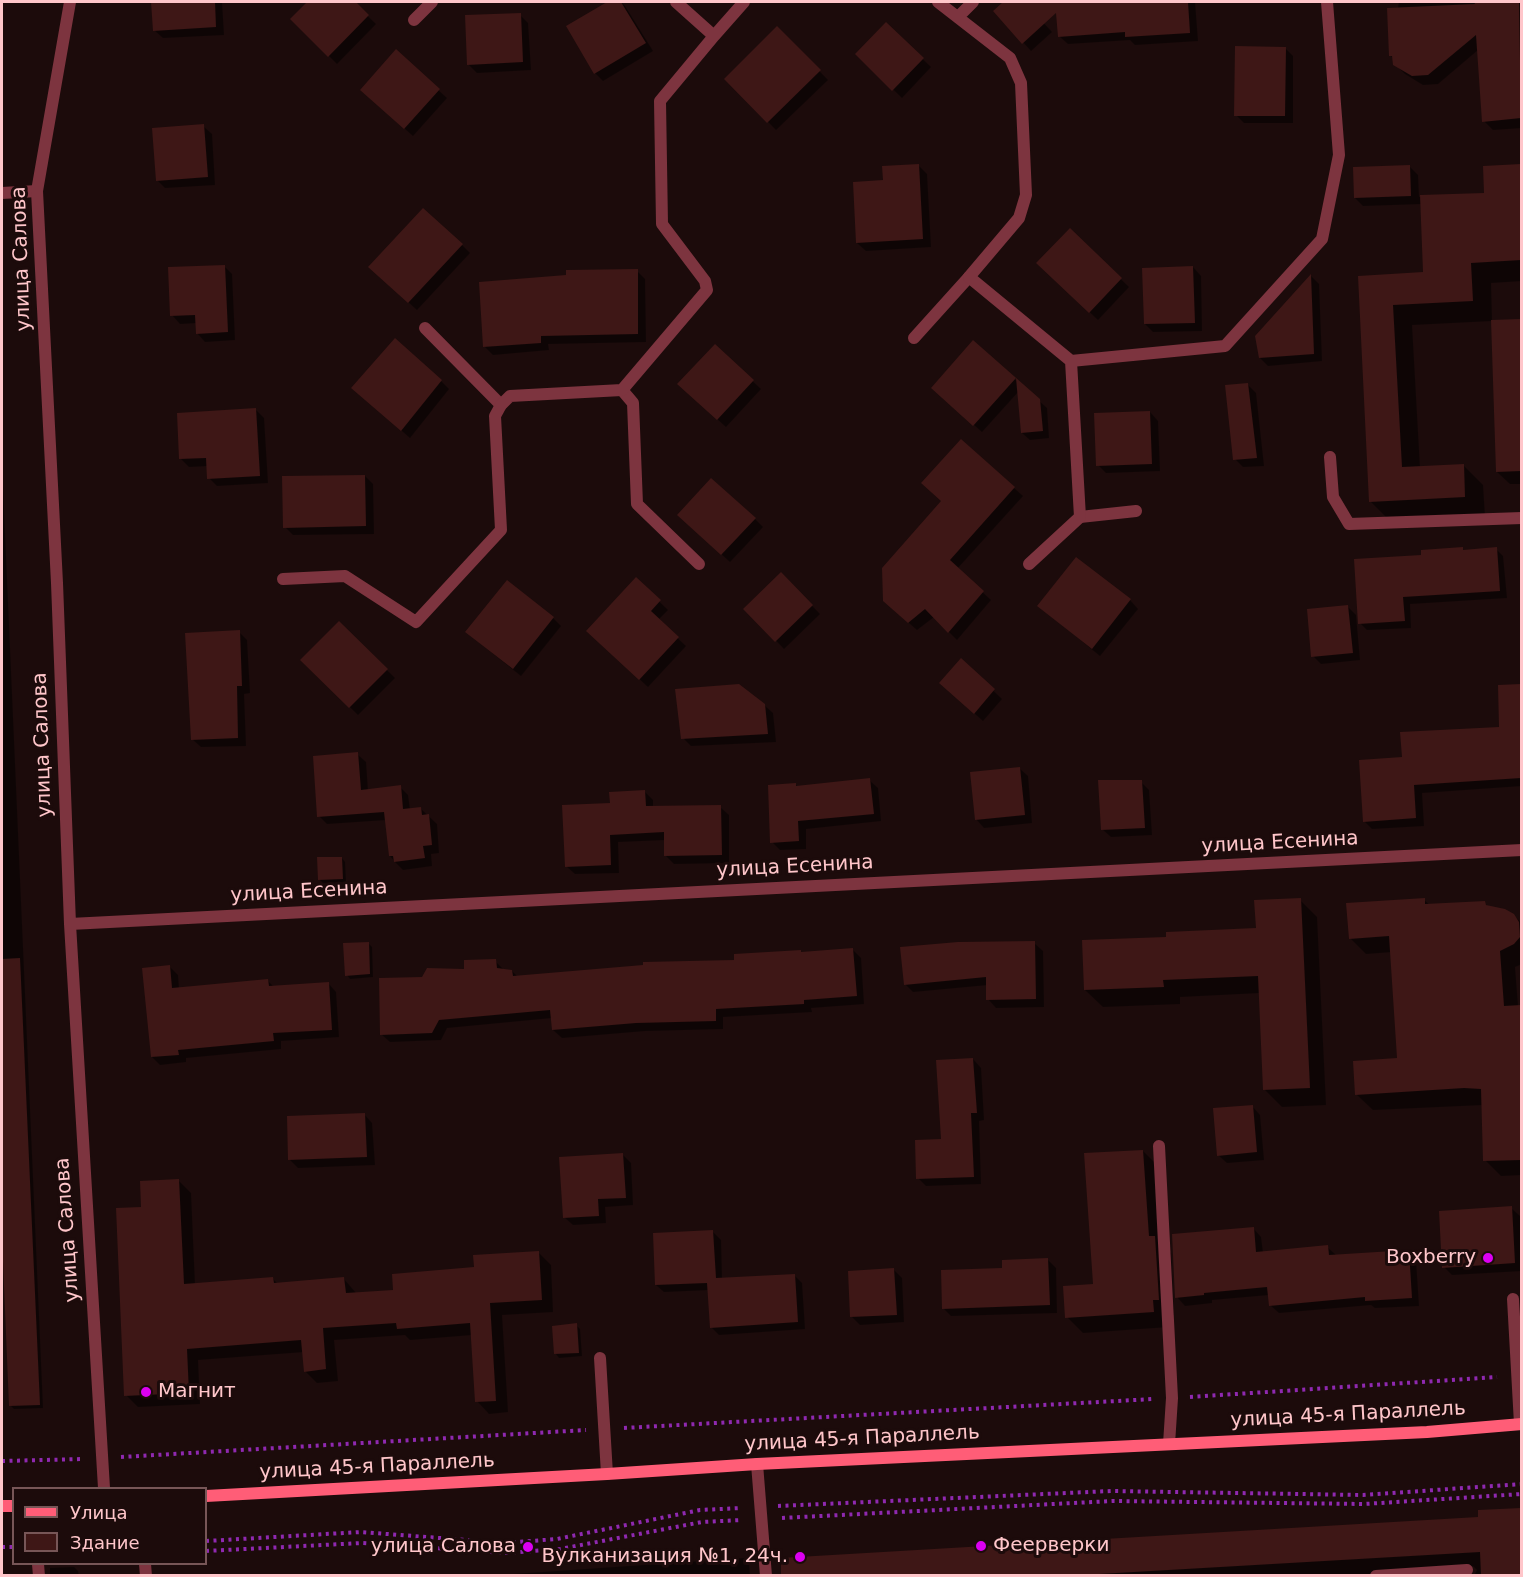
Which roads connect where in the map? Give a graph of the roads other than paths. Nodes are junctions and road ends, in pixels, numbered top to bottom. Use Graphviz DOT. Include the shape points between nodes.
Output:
graph roads {
  1 [pos="70,2"];
  2 [pos="432,2"];
  3 [pos="676,2"];
  4 [pos="744,2"];
  5 [pos="938,2"];
  6 [pos="973,2"];
  7 [pos="1327,2"];
  8 [pos="958,17"];
  9 [pos="414,20"];
  10 [pos="714,36"];
  11 [pos="37,191"];
  12 [pos="2,193"];
  13 [pos="969,277"];
  14 [pos="425,328"];
  15 [pos="914,338"];
  16 [pos="1071,361"];
  17 [pos="622,390"];
  18 [pos="501,405"];
  19 [pos="1330,457"];
  20 [pos="1136,512"];
  21 [pos="1080,517"];
  22 [pos="1521,518"];
  23 [pos="699,564"];
  24 [pos="1029,564"];
  25 [pos="283,579"];
  26 [pos="1521,850"];
  27 [pos="70,924"];
  28 [pos="1159,1146"];
  29 [pos="1513,1299"];
  30 [pos="600,1358"];
  31 [pos="1521,1424"];
  32 [pos="1169,1444"];
  33 [pos="757,1464"];
  34 [pos="607,1474"];
  35 [pos="104,1487"];
  36 [pos="207,1496"];
  37 [pos="1467,1570"];
  38 [pos="766,1575"];
  39 [pos="1376,1575"];
  1 -- 11 [label="street, улица Салова"];
  2 -- 9 [label="street"];
  3 -- 10 [label="street"];
  4 -- 10 [label="street"];
  5 -- 8 [label="street"];
  6 -- 8 [label="street"];
  7 -- 16 [label="street" via="1339,156 1322,239 1225,346"];
  8 -- 13 [label="street" via="1010,58 1021,83 1026,184 1019,218"];
  10 -- 17 [label="street" via="660,101 662,224 705,281 707,290"];
  11 -- 12 [label="street"];
  11 -- 27 [label="street, улица Салова"];
  13 -- 15 [label="street"];
  13 -- 16 [label="street"];
  14 -- 18 [label="street"];
  16 -- 21 [label="street"];
  17 -- 18 [label="street" via="510,396"];
  17 -- 23 [label="street" via="633,404 637,504"];
  18 -- 25 [label="street" via="495,416 501,531 416,621 345,576"];
  19 -- 22 [label="street" via="1333,497 1349,524"];
  20 -- 21 [label="street"];
  21 -- 24 [label="street"];
  26 -- 27 [label="street, улица Есенина"];
  27 -- 35 [label="street, улица Салова"];
  28 -- 32 [label="street" via="1172,1398"];
  29 -- 31 [label="street"];
  30 -- 34 [label="street"];
  31 -- 32 [label="main road, улица 45-я Параллель"];
  32 -- 33 [label="main road, улица 45-я Параллель"];
  33 -- 34 [label="main road, улица 45-я Параллель"];
  33 -- 38 [label="street"];
  34 -- 36 [label="main road, улица 45-я Параллель"];
  37 -- 39 [label="street"];
}
